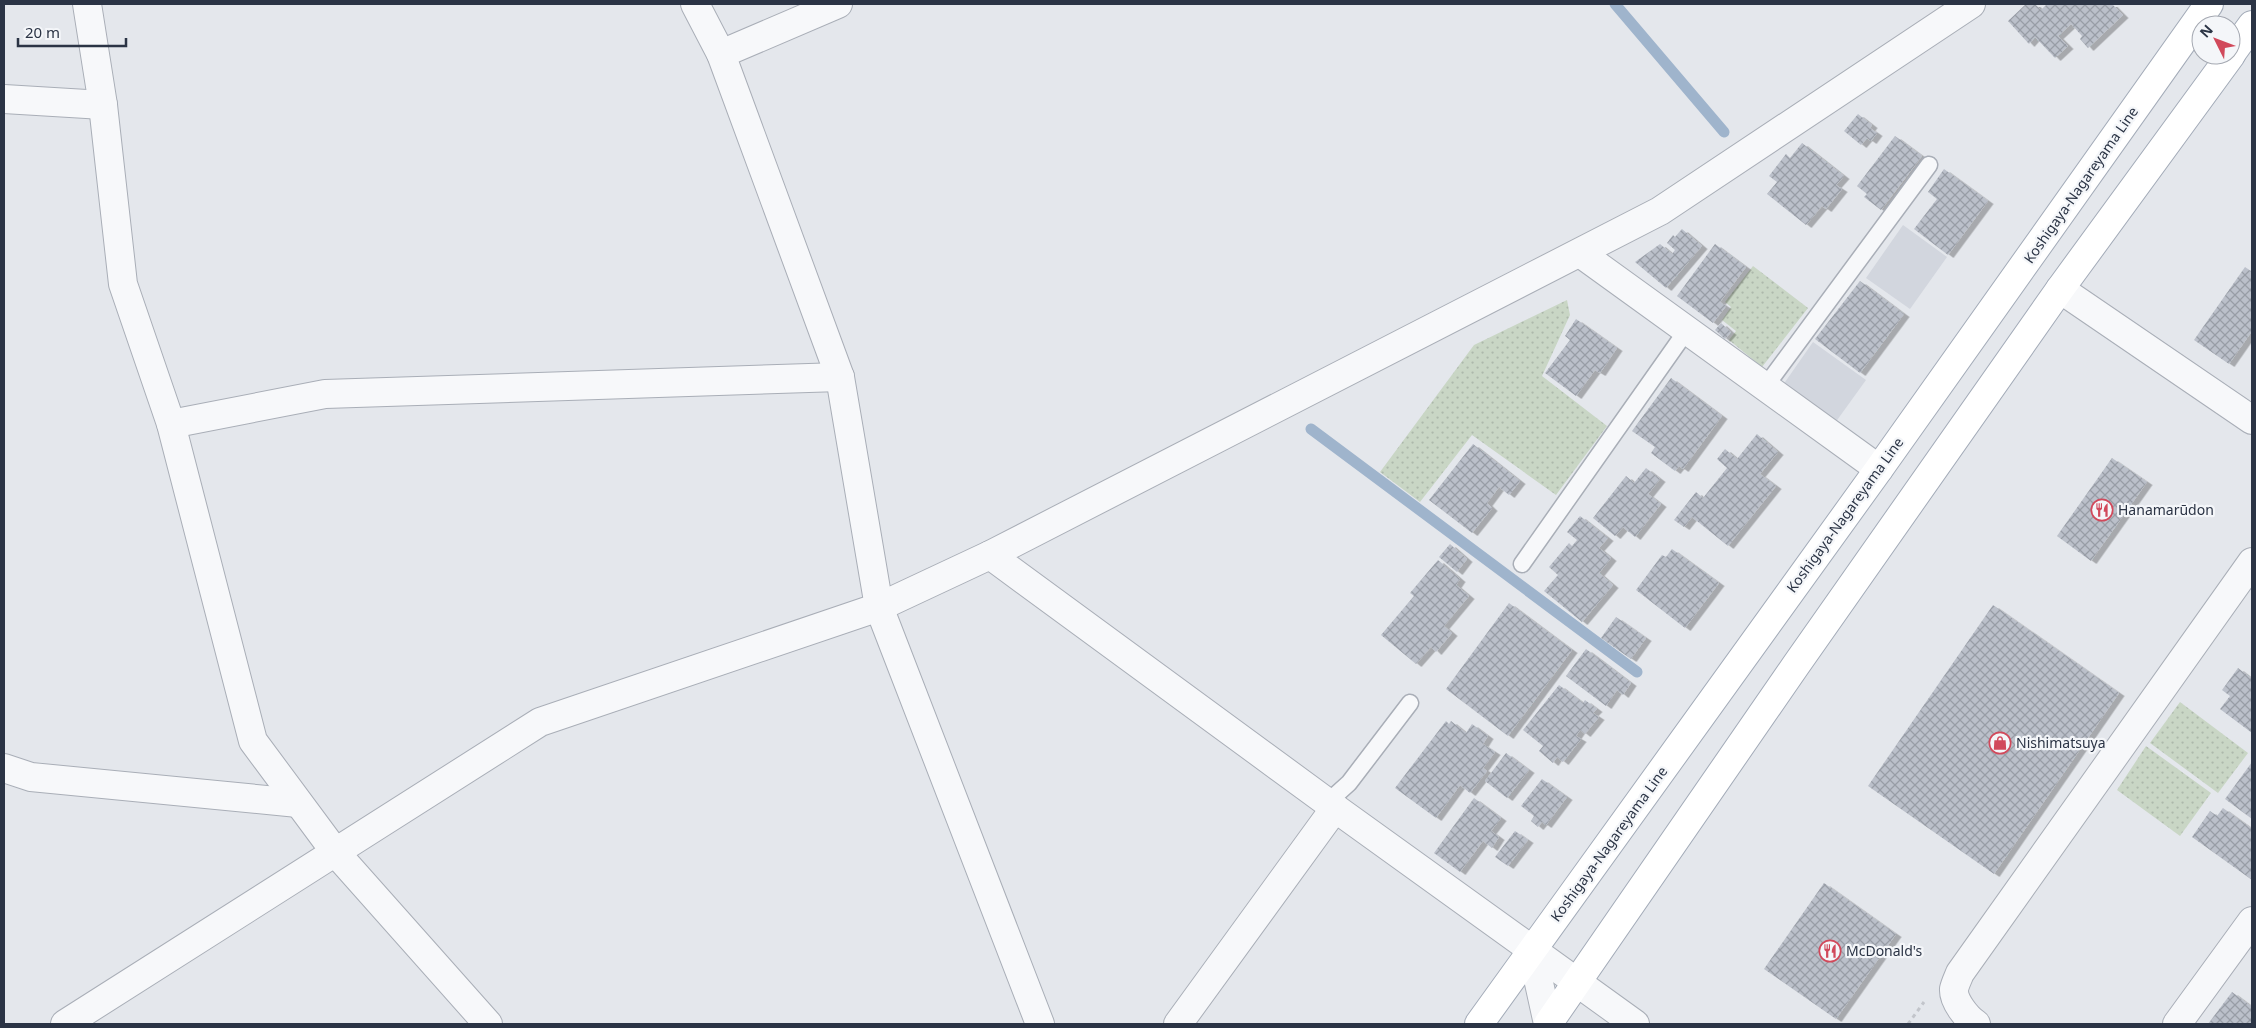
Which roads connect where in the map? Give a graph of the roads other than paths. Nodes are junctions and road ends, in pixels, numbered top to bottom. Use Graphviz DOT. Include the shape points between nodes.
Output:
graph roads {
  1 [pos="87,4"];
  2 [pos="695,4"];
  3 [pos="838,4"];
  4 [pos="1970,4"];
  5 [pos="2209,4"];
  6 [pos="2252,25"];
  7 [pos="2241,41"];
  8 [pos="721,54"];
  9 [pos="2224,65"];
  10 [pos="4,99"];
  11 [pos="103,104"];
  12 [pos="1930,165"];
  13 [pos="1580,253"];
  14 [pos="2060,289"];
  15 [pos="1687,330"];
  16 [pos="840,377"];
  17 [pos="1765,387"];
  18 [pos="2252,420"];
  19 [pos="171,424"];
  20 [pos="1879,469"];
  21 [pos="990,555"];
  22 [pos="2252,562"];
  23 [pos="1522,564"];
  24 [pos="879,607"];
  25 [pos="1410,703"];
  26 [pos="4,768"];
  27 [pos="298,802"];
  28 [pos="1331,805"];
  29 [pos="336,853"];
  30 [pos="2252,920"];
  31 [pos="1532,951"];
  32 [pos="1577,983"];
  33 [pos="64,1024"];
  34 [pos="488,1024"];
  35 [pos="1040,1024"];
  36 [pos="1178,1024"];
  37 [pos="1479,1024"];
  38 [pos="1548,1024"];
  39 [pos="1635,1024"];
  40 [pos="1976,1024"];
  41 [pos="2177,1024"];
  1 -- 11 [label="street"];
  2 -- 8 [label="street"];
  3 -- 8 [label="street"];
  4 -- 13 [label="street" via="1660,211"];
  5 -- 20 [label="main road, Koshigaya-Nagareyama Line"];
  6 -- 7 [label="main road"];
  8 -- 16 [label="street"];
  9 -- 14 [label="main road"];
  10 -- 11 [label="street"];
  11 -- 19 [label="street" via="123,284"];
  12 -- 17 [label="lane"];
  13 -- 15 [label="street"];
  13 -- 21 [label="street"];
  14 -- 18 [label="street"];
  14 -- 32 [label="main road"];
  15 -- 17 [label="street"];
  15 -- 23 [label="lane"];
  16 -- 19 [label="street" via="325,394"];
  16 -- 24 [label="street"];
  17 -- 20 [label="street"];
  19 -- 27 [label="street" via="253,741"];
  20 -- 31 [label="main road, Koshigaya-Nagareyama Line"];
  21 -- 24 [label="street"];
  21 -- 28 [label="street"];
  22 -- 40 [label="street" via="1960,973 1954,991 1970,1020"];
  24 -- 29 [label="street" via="540,722"];
  24 -- 35 [label="street"];
  25 -- 28 [label="lane"];
  26 -- 27 [label="street" via="31,778"];
  27 -- 29 [label="street"];
  28 -- 31 [label="street"];
  28 -- 36 [label="street"];
  29 -- 33 [label="street"];
  29 -- 34 [label="street"];
  30 -- 41 [label="street"];
  31 -- 32 [label="street"];
  31 -- 37 [label="main road, Koshigaya-Nagareyama Line"];
  31 -- 38 [label="street"];
  32 -- 38 [label="main road"];
  32 -- 39 [label="street"];
}
